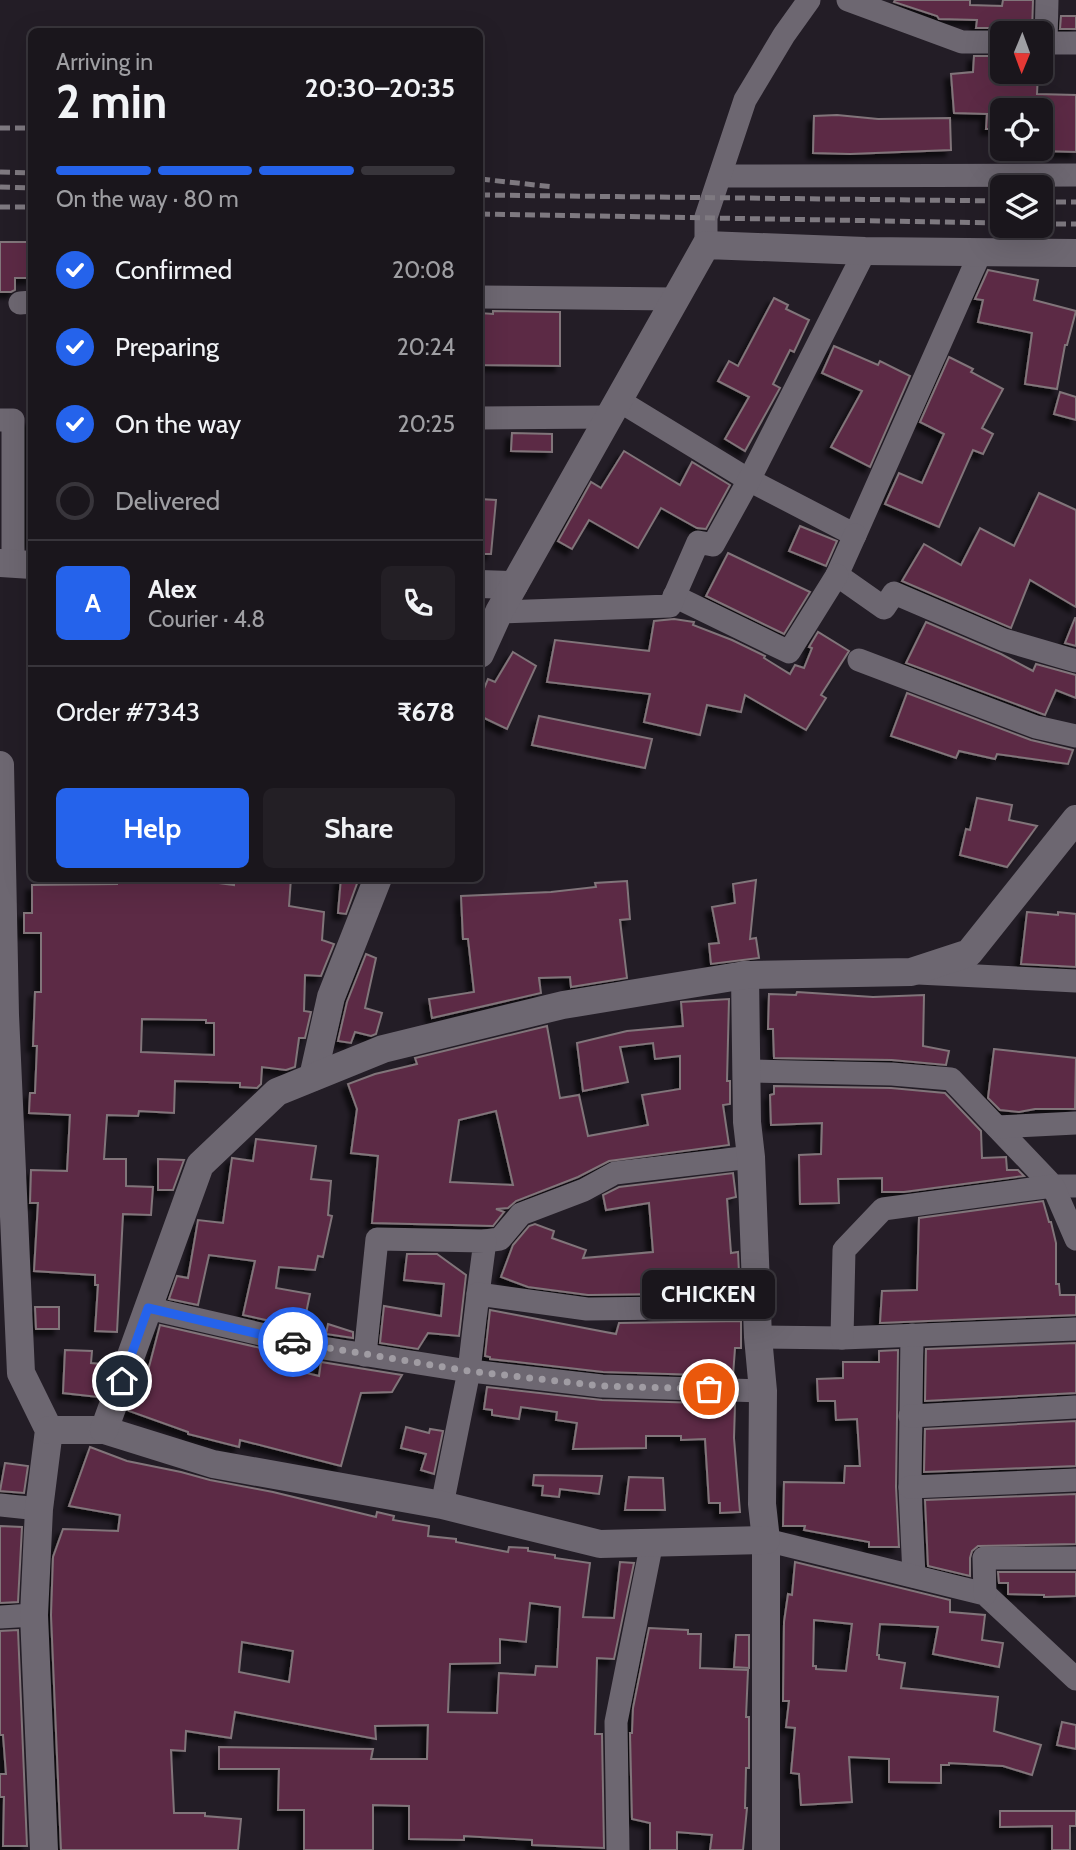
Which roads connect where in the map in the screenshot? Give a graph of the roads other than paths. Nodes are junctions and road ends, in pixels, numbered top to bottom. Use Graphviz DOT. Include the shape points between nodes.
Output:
graph roads {
  1 [pos="809,0"];
  2 [pos="848,0"];
  3 [pos="1047,0"];
  4 [pos="1046,21"];
  5 [pos="990,42"];
  6 [pos="1054,43"];
  7 [pos="1076,43"];
  8 [pos="1076,175"];
  9 [pos="720,176"];
  10 [pos="706,245"];
  11 [pos="865,251"];
  12 [pos="981,251"];
  13 [pos="1076,253"];
  14 [pos="483,297"];
  15 [pos="675,299"];
  16 [pos="613,409"];
  17 [pos="483,418"];
  18 [pos="0,420"];
  19 [pos="749,480"];
  20 [pos="855,535"];
  21 [pos="15,564"];
  22 [pos="838,575"];
  23 [pos="483,584"];
  24 [pos="514,585"];
  25 [pos="674,596"];
  26 [pos="499,612"];
  27 [pos="483,647"];
  28 [pos="859,660"];
  29 [pos="1076,661"];
  30 [pos="1076,736"];
  31 [pos="0,765"];
  32 [pos="1076,819"];
  33 [pos="376,882"];
  34 [pos="911,972"];
  35 [pos="745,975"];
  36 [pos="1076,981"];
  37 [pos="747,1071"];
  38 [pos="313,1077"];
  39 [pos="1076,1123"];
  40 [pos="997,1127"];
  41 [pos="751,1157"];
  42 [pos="1053,1186"];
  43 [pos="1076,1186"];
  44 [pos="1076,1239"];
  45 [pos="485,1241"];
  46 [pos="7,1247"];
  47 [pos="478,1294"];
  48 [pos="757,1307"];
  49 [pos="148,1308"];
  50 [pos="1076,1329"];
  51 [pos="912,1335"];
  52 [pos="758,1337"];
  53 [pos="842,1338"];
  54 [pos="365,1355"];
  55 [pos="468,1371"];
  56 [pos="763,1391"];
  57 [pos="1076,1407"];
  58 [pos="910,1416"];
  59 [pos="49,1430"];
  60 [pos="104,1430"];
  61 [pos="1076,1479"];
  62 [pos="910,1487"];
  63 [pos="0,1505"];
  64 [pos="442,1505"];
  65 [pos="39,1509"];
  66 [pos="766,1539"];
  67 [pos="652,1542"];
  68 [pos="1076,1558"];
  69 [pos="914,1576"];
  70 [pos="985,1594"];
  71 [pos="34,1615"];
  72 [pos="0,1617"];
  73 [pos="1076,1679"];
  74 [pos="44,1850"];
  75 [pos="618,1850"];
  76 [pos="766,1850"];
  1 -- 9 [label="street" via="745,100"];
  2 -- 5 [label="street" via="962,42"];
  3 -- 4 [label="street"];
  6 -- 7 [label="street"];
  8 -- 9 [label="street"];
  9 -- 10 [label="street" via="706,217"];
  10 -- 11 [label="street"];
  10 -- 15 [label="street"];
  11 -- 12 [label="street"];
  11 -- 19 [label="street"];
  12 -- 13 [label="street"];
  12 -- 20 [label="street"];
  14 -- 15 [label="street"];
  15 -- 16 [label="street"];
  16 -- 17 [label="street"];
  16 -- 19 [label="street"];
  16 -- 24 [label="street"];
  18 -- 21 [label="street" via="13,420"];
  19 -- 20 [label="street"];
  19 -- 25 [label="street" via="713,545 698,542"];
  20 -- 22 [label="street"];
  22 -- 25 [label="street" via="789,652"];
  22 -- 29 [label="street" via="884,608 894,593 1004,640"];
  23 -- 24 [label="street"];
  24 -- 26 [label="street"];
  25 -- 26 [label="street" via="670,606"];
  26 -- 27 [label="street"];
  28 -- 30 [label="street" via="1036,727"];
  31 -- 46 [label="street"];
  32 -- 34 [label="street" via="969,953"];
  33 -- 38 [label="street" via="331,997"];
  34 -- 35 [label="street"];
  34 -- 36 [label="street"];
  35 -- 37 [label="street"];
  35 -- 38 [label="street" via="562,1005 383,1049"];
  37 -- 40 [label="street" via="892,1073 951,1079"];
  37 -- 41 [label="street"];
  38 -- 49 [label="street" via="277,1092 200,1165"];
  39 -- 40 [label="street"];
  40 -- 42 [label="street"];
  41 -- 45 [label="street" via="615,1173 521,1214 500,1239"];
  41 -- 48 [label="street"];
  42 -- 43 [label="street"];
  42 -- 44 [label="street"];
  42 -- 53 [label="street" via="883,1209 844,1250"];
  45 -- 47 [label="street"];
  45 -- 54 [label="street" via="377,1239"];
  46 -- 59 [label="street" via="20,1373"];
  47 -- 48 [label="street" via="587,1309"];
  47 -- 55 [label="street"];
  48 -- 52 [label="street"];
  49 -- 54 [label="street"];
  49 -- 60 [label="street"];
  50 -- 51 [label="street"];
  51 -- 53 [label="street"];
  51 -- 58 [label="street"];
  52 -- 53 [label="street"];
  52 -- 56 [label="street"];
  54 -- 55 [label="street"];
  55 -- 56 [label="street" via="602,1386"];
  55 -- 64 [label="street"];
  56 -- 66 [label="street"];
  57 -- 58 [label="street"];
  58 -- 62 [label="street"];
  59 -- 60 [label="street"];
  59 -- 65 [label="street"];
  60 -- 64 [label="street" via="213,1464"];
  61 -- 62 [label="street"];
  62 -- 69 [label="street"];
  63 -- 65 [label="street"];
  64 -- 67 [label="street" via="600,1545"];
  65 -- 71 [label="street"];
  66 -- 67 [label="street"];
  66 -- 69 [label="street"];
  66 -- 76 [label="street"];
  67 -- 75 [label="street" via="616,1723"];
  68 -- 70 [label="street" via="984,1558"];
  69 -- 70 [label="street"];
  70 -- 73 [label="street"];
  71 -- 72 [label="street"];
  71 -- 74 [label="street"];
}
